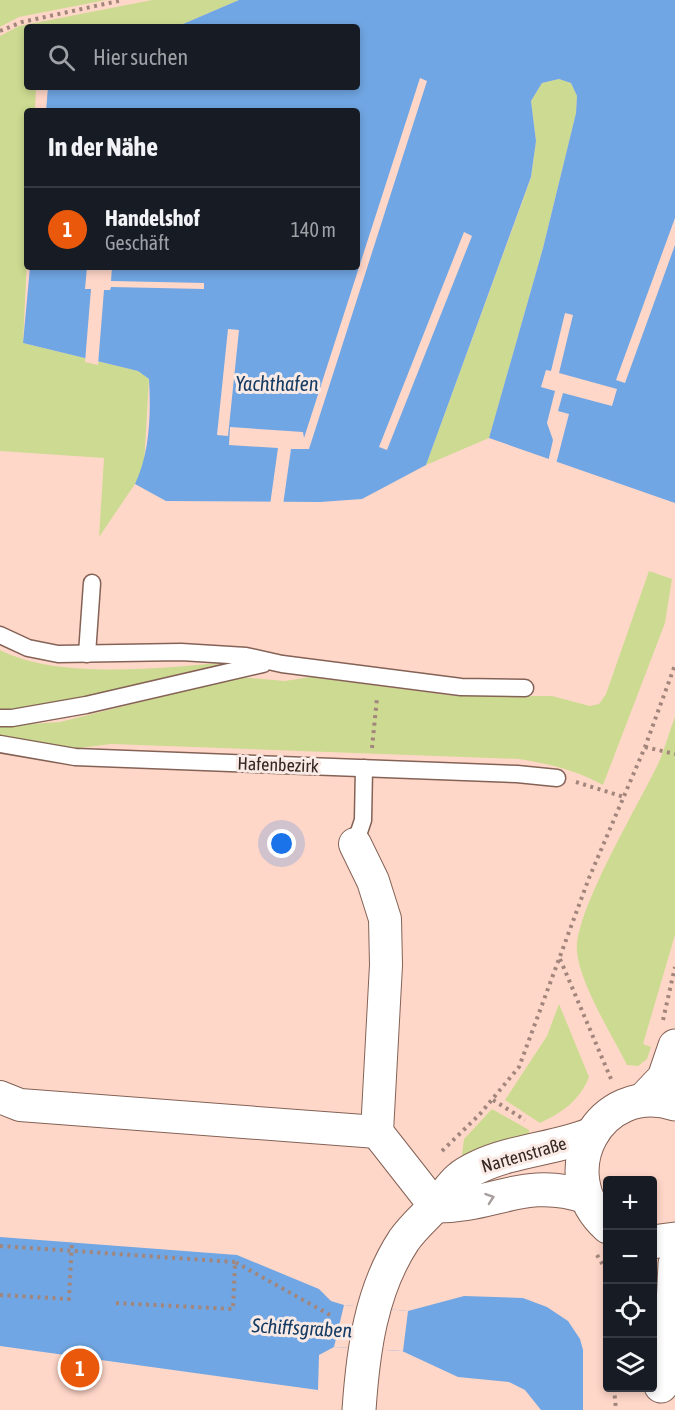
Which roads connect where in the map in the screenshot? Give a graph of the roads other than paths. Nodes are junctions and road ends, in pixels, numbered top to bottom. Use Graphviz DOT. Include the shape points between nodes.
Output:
graph roads {
  1 [pos="92,583"];
  2 [pos="0,635"];
  3 [pos="87,654"];
  4 [pos="282,664"];
  5 [pos="525,688"];
  6 [pos="0,718"];
  7 [pos="0,744"];
  8 [pos="368,762"];
  9 [pos="557,778"];
  10 [pos="356,844"];
  11 [pos="675,1046"];
  12 [pos="0,1097"];
  13 [pos="643,1100"];
  14 [pos="675,1104"];
  15 [pos="376,1132"];
  16 [pos="592,1134"];
  17 [pos="586,1197"];
  18 [pos="435,1206"];
  19 [pos="603,1220"];
  20 [pos="675,1239"];
  21 [pos="657,1241"];
  22 [pos="675,1264"];
  23 [pos="657,1377"];
  24 [pos="661,1398"];
  25 [pos="359,1410"];
  1 -- 3 [label="lane"];
  2 -- 3 [label="lane" via="28,648"];
  3 -- 4 [label="lane" via="181,652"];
  4 -- 5 [label="lane" via="461,687"];
  4 -- 6 [label="lane" via="257,664 86,705"];
  7 -- 8 [label="lane, Hafenbezirk" via="75,757"];
  8 -- 9 [label="lane, Hafenbezirk"];
  8 -- 10 [label="lane" via="363,820"];
  10 -- 15 [label="street" via="385,919"];
  11 -- 13 [label="street" via="664,1078"];
  12 -- 15 [label="street" via="20,1105"];
  13 -- 14 [label="street"];
  13 -- 16 [label="street" via="610,1114"];
  15 -- 18 [label="street"];
  16 -- 17 [label="street" via="581,1165"];
  16 -- 18 [label="street, Nartenstraße" via="479,1166 457,1177"];
  18 -- 17 [label="street, Nartenstraße, one-way" via="472,1204 510,1192 545,1188"];
  17 -- 19 [label="street"];
  18 -- 25 [label="street, Nartenstraße" via="405,1240 381,1284 365,1349"];
  20 -- 21 [label="street"];
  22 -- 24 [label="street" via="670,1346"];
  23 -- 24 [label="street"];
}
